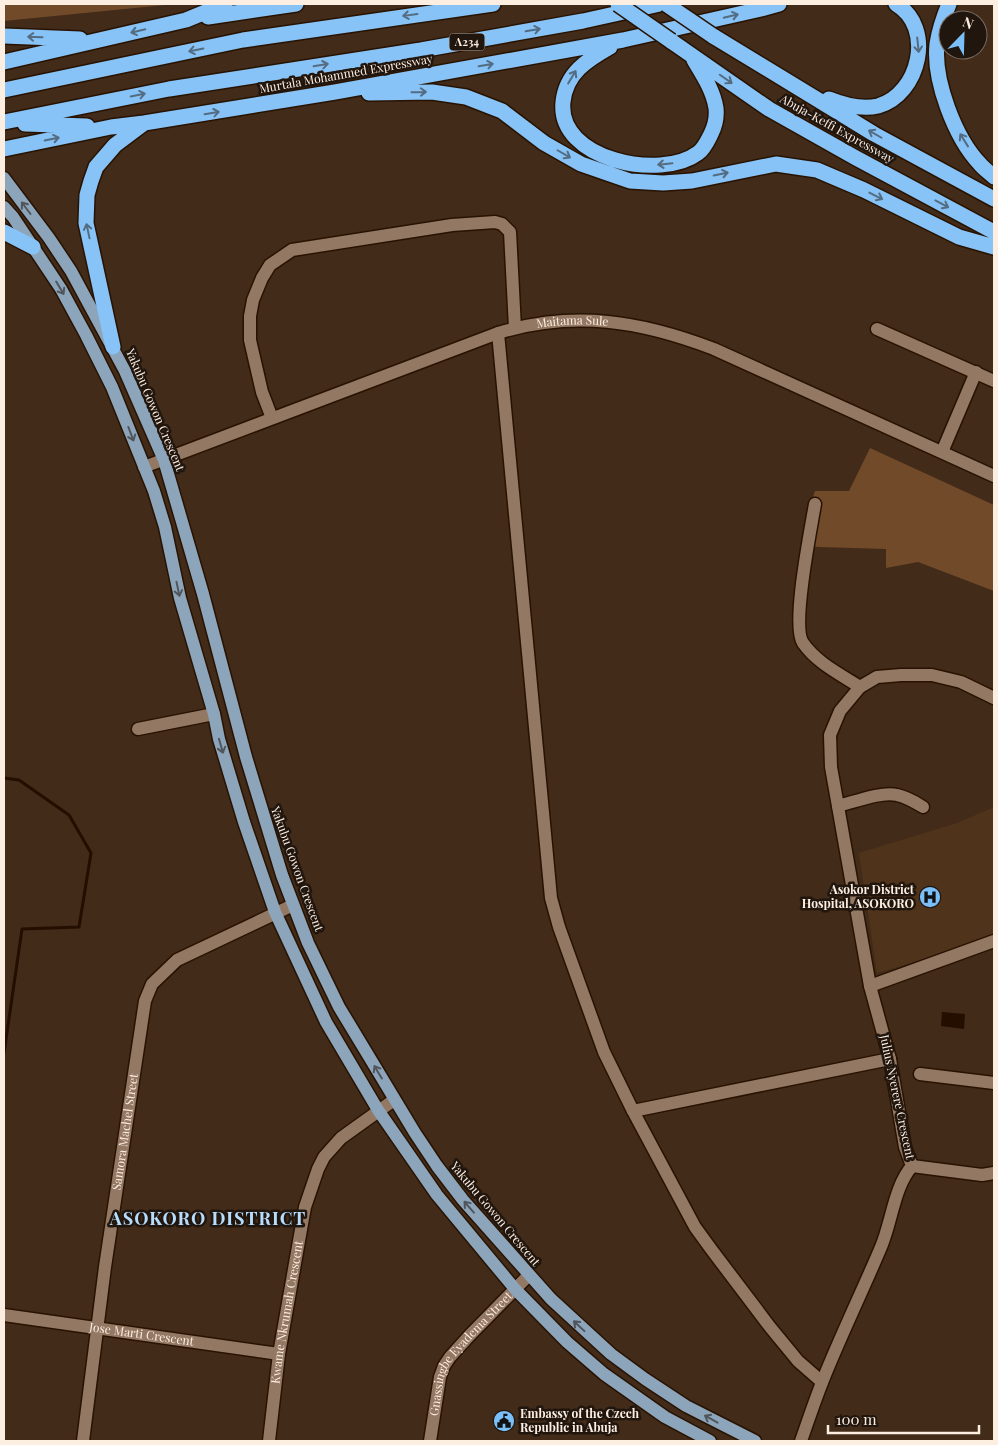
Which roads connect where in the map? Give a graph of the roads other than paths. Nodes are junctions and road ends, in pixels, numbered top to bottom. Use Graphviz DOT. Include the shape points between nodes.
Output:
graph roads {
  1 [pos="225,4"];
  2 [pos="296,4"];
  3 [pos="493,4"];
  4 [pos="618,4"];
  5 [pos="660,4"];
  6 [pos="666,4"];
  7 [pos="779,4"];
  8 [pos="896,4"];
  9 [pos="949,4"];
  10 [pos="186,20"];
  11 [pos="4,36"];
  12 [pos="102,39"];
  13 [pos="623,40"];
  14 [pos="691,55"];
  15 [pos="4,62"];
  16 [pos="788,82"];
  17 [pos="4,90"];
  18 [pos="335,92"];
  19 [pos="4,123"];
  20 [pos="144,124"];
  21 [pos="111,127"];
  22 [pos="4,149"];
  23 [pos="994,177"];
  24 [pos="4,178"];
  25 [pos="993,198"];
  26 [pos="4,206"];
  27 [pos="979,224"];
  28 [pos="4,232"];
  29 [pos="994,232"];
  30 [pos="959,237"];
  31 [pos="994,238"];
  32 [pos="33,247"];
  33 [pos="994,247"];
  34 [pos="994,255"];
  35 [pos="515,328"];
  36 [pos="877,328"];
  37 [pos="498,333"];
  38 [pos="113,347"];
  39 [pos="976,372"];
  40 [pos="994,380"];
  41 [pos="272,418"];
  42 [pos="942,452"];
  43 [pos="164,460"];
  44 [pos="144,467"];
  45 [pos="994,476"];
  46 [pos="815,504"];
  47 [pos="860,687"];
  48 [pos="994,698"];
  49 [pos="214,714"];
  50 [pos="138,729"];
  51 [pos="838,806"];
  52 [pos="923,807"];
  53 [pos="293,905"];
  54 [pos="276,912"];
  55 [pos="994,941"];
  56 [pos="870,986"];
  57 [pos="890,1059"];
  58 [pos="920,1074"];
  59 [pos="994,1083"];
  60 [pos="394,1100"];
  61 [pos="378,1110"];
  62 [pos="633,1111"];
  63 [pos="912,1166"];
  64 [pos="994,1173"];
  65 [pos="528,1276"];
  66 [pos="515,1289"];
  67 [pos="4,1315"];
  68 [pos="97,1328"];
  69 [pos="279,1354"];
  70 [pos="822,1382"];
  71 [pos="83,1441"];
  72 [pos="269,1441"];
  73 [pos="430,1441"];
  74 [pos="710,1441"];
  75 [pos="755,1441"];
  76 [pos="801,1441"];
  1 -- 10 [label="highway"];
  2 -- 10 [label="highway"];
  3 -- 17 [label="highway, one-way" via="243,40"];
  4 -- 14 [label="highway, Abuja-Keffi Expressway, bridge"];
  19 -- 5 [label="highway, Murtala Mohammed Expressway / A234, one-way" via="219,80 431,48"];
  6 -- 16 [label="highway, Abuja-Keffi Expressway, bridge"];
  13 -- 7 [label="highway, Murtala Mohammed Expressway, one-way"];
  8 -- 16 [label="highway, one-way" via="914,24 919,54 907,85 894,97 878,106 860,108 841,104"];
  23 -- 9 [label="highway, one-way" via="979,163 960,135 944,100 938,75 937,45"];
  10 -- 12 [label="highway, one-way"];
  12 -- 11 [label="highway, one-way"];
  12 -- 15 [label="highway"];
  14 -- 13 [label="highway, one-way" via="709,85 716,110 715,127 700,152 682,162 663,166 617,160 593,152 577,141 566,124 562,109 569,80 577,69"];
  18 -- 13 [label="highway, Murtala Mohammed Expressway, one-way"];
  14 -- 27 [label="highway, Abuja-Keffi Expressway, one-way" via="769,109"];
  25 -- 16 [label="highway, Abuja-Keffi Expressway, one-way"];
  20 -- 18 [label="highway, Murtala Mohammed Expressway, one-way"];
  18 -- 30 [label="highway, one-way" via="432,92 466,96 502,111 544,143 581,164 630,181 692,181 776,164 817,170"];
  19 -- 21 [label="highway"];
  20 -- 21 [label="highway, Murtala Mohammed Expressway"];
  38 -- 20 [label="highway, one-way" via="86,224 87,196 96,167 115,145"];
  22 -- 21 [label="highway, Murtala Mohammed Expressway, one-way"];
  38 -- 24 [label="main road, Yakubu Gowon Crescent, one-way" via="71,271"];
  26 -- 32 [label="main road"];
  27 -- 29 [label="highway, Abuja-Keffi Expressway"];
  27 -- 31 [label="highway"];
  28 -- 32 [label="highway"];
  30 -- 33 [label="highway"];
  30 -- 34 [label="highway"];
  32 -- 44 [label="main road, one-way" via="86,335"];
  35 -- 37 [label="street, Maitama Sule"];
  35 -- 41 [label="street" via="510,232 502,224 452,225 292,250 270,265 253,300 250,316 250,340 262,392"];
  35 -- 42 [label="street, Maitama Sule" via="549,321 583,320 650,328 680,336"];
  36 -- 39 [label="street"];
  37 -- 41 [label="street, Maitama Sule"];
  37 -- 62 [label="street" via="551,898 604,1052"];
  38 -- 43 [label="main road, Yakubu Gowon Crescent"];
  39 -- 40 [label="street"];
  39 -- 42 [label="street"];
  41 -- 43 [label="street, Maitama Sule"];
  42 -- 45 [label="street, Maitama Sule"];
  43 -- 44 [label="street, Maitama Sule"];
  43 -- 53 [label="main road, Yakubu Gowon Crescent" via="262,816"];
  44 -- 49 [label="main road, one-way" via="165,527 180,598"];
  46 -- 47 [label="street" via="799,615 801,641 816,659"];
  47 -- 48 [label="street" via="877,677 932,675 961,682"];
  47 -- 51 [label="street, Julius Nyerere Crescent" via="840,711 830,735 831,767"];
  49 -- 50 [label="street"];
  49 -- 54 [label="main road, one-way" via="244,822"];
  51 -- 52 [label="street" via="895,794"];
  51 -- 56 [label="street, Julius Nyerere Crescent"];
  53 -- 54 [label="street, Samora Machel Street"];
  60 -- 53 [label="main road, Yakubu Gowon Crescent, one-way" via="339,1007"];
  54 -- 61 [label="main road" via="326,1022"];
  54 -- 68 [label="street, Samora Machel Street" via="177,960 152,984 145,1001"];
  55 -- 56 [label="street"];
  56 -- 57 [label="street, Julius Nyerere Crescent"];
  57 -- 62 [label="street"];
  57 -- 63 [label="street, Julius Nyerere Crescent" via="905,1147"];
  58 -- 59 [label="street"];
  60 -- 61 [label="street, Kwame Nkrumah Crescent"];
  65 -- 60 [label="main road, Yakubu Gowon Crescent, one-way" via="458,1194"];
  61 -- 66 [label="main road" via="437,1195"];
  61 -- 69 [label="street, Kwame Nkrumah Crescent" via="333,1146 318,1169 305,1207"];
  62 -- 70 [label="street" via="710,1250 792,1354"];
  63 -- 64 [label="street" via="982,1175"];
  63 -- 70 [label="street, Julius Nyerere Crescent" via="899,1187 882,1245"];
  65 -- 66 [label="street, Gnassingbe Eyadema Street"];
  75 -- 65 [label="main road, Yakubu Gowon Crescent, one-way" via="686,1406 610,1354"];
  66 -- 73 [label="street, Gnassingbe Eyadema Street" via="444,1366"];
  66 -- 74 [label="main road" via="604,1374 665,1417"];
  67 -- 68 [label="street, Jose Marti Crescent"];
  68 -- 69 [label="street, Jose Marti Crescent"];
  68 -- 71 [label="street, Samora Machel Street"];
  69 -- 72 [label="street, Kwame Nkrumah Crescent"];
  70 -- 76 [label="street, Julius Nyerere Crescent"];
}
